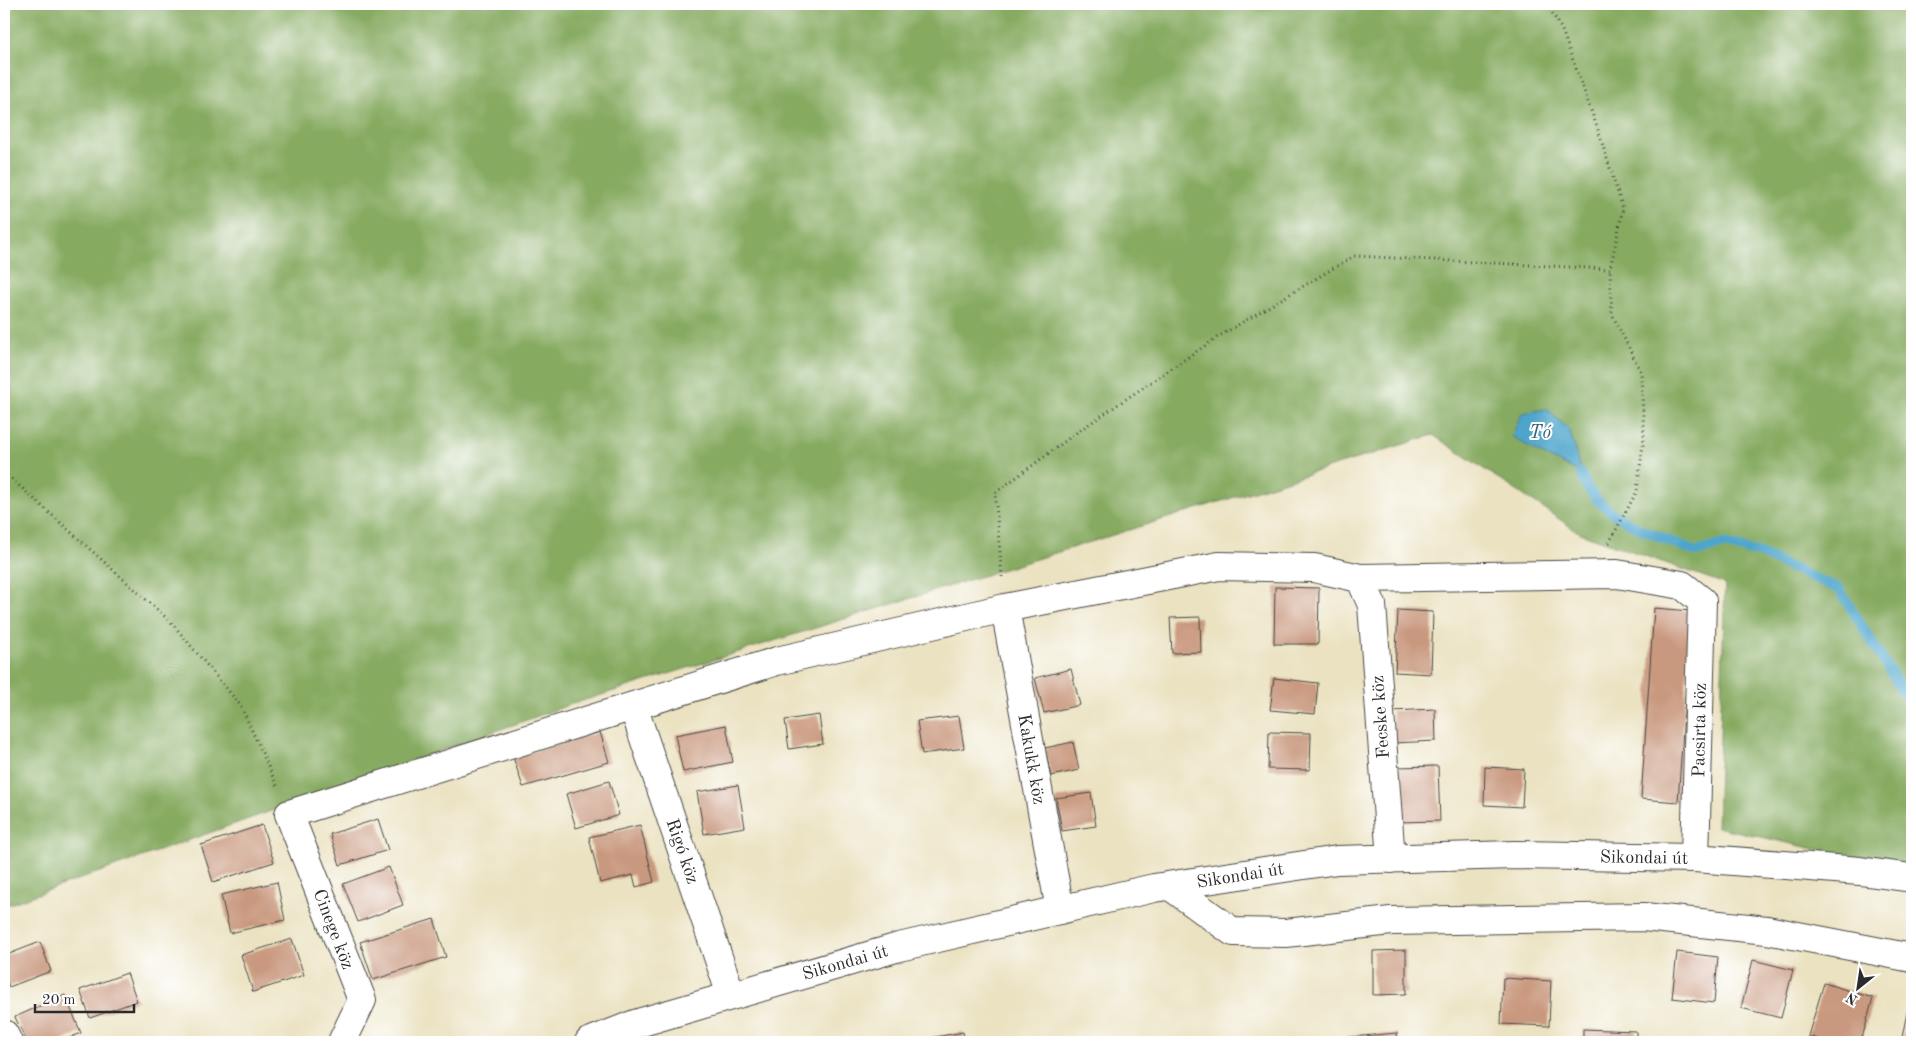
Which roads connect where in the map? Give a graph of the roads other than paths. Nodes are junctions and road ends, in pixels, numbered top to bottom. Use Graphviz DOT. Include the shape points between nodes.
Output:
graph roads {
  1 [pos="1360,578"];
  2 [pos="1005,608"];
  3 [pos="633,706"];
  4 [pos="1391,858"];
  5 [pos="1696,858"];
  6 [pos="1912,878"];
  7 [pos="1170,886"];
  8 [pos="1060,910"];
  9 [pos="1912,958"];
  10 [pos="732,995"];
  11 [pos="4,1034"];
  12 [pos="8,1042"];
  13 [pos="342,1042"];
  14 [pos="589,1042"];
  1 -- 2 [label="street" via="1314,568 1219,566"];
  1 -- 4 [label="street, Fecske köz" via="1372,605"];
  1 -- 5 [label="street, Pacsirta köz" via="1617,574 1682,585 1702,601"];
  2 -- 3 [label="street" via="777,661"];
  2 -- 8 [label="street, Kakukk köz"];
  3 -- 10 [label="street, Rigó köz"];
  3 -- 13 [label="street, Cinege köz" via="290,814 362,1000"];
  4 -- 5 [label="street, Sikondai út" via="1514,855"];
  4 -- 7 [label="street, Sikondai út" via="1337,860"];
  5 -- 6 [label="street, Sikondai út"];
  7 -- 8 [label="street, Sikondai út"];
  7 -- 9 [label="street" via="1233,932 1286,933 1391,921 1644,917 1767,930"];
  8 -- 10 [label="street, Sikondai út" via="899,947"];
  10 -- 14 [label="street, Sikondai út"];
  11 -- 12 [label="street"];
}
